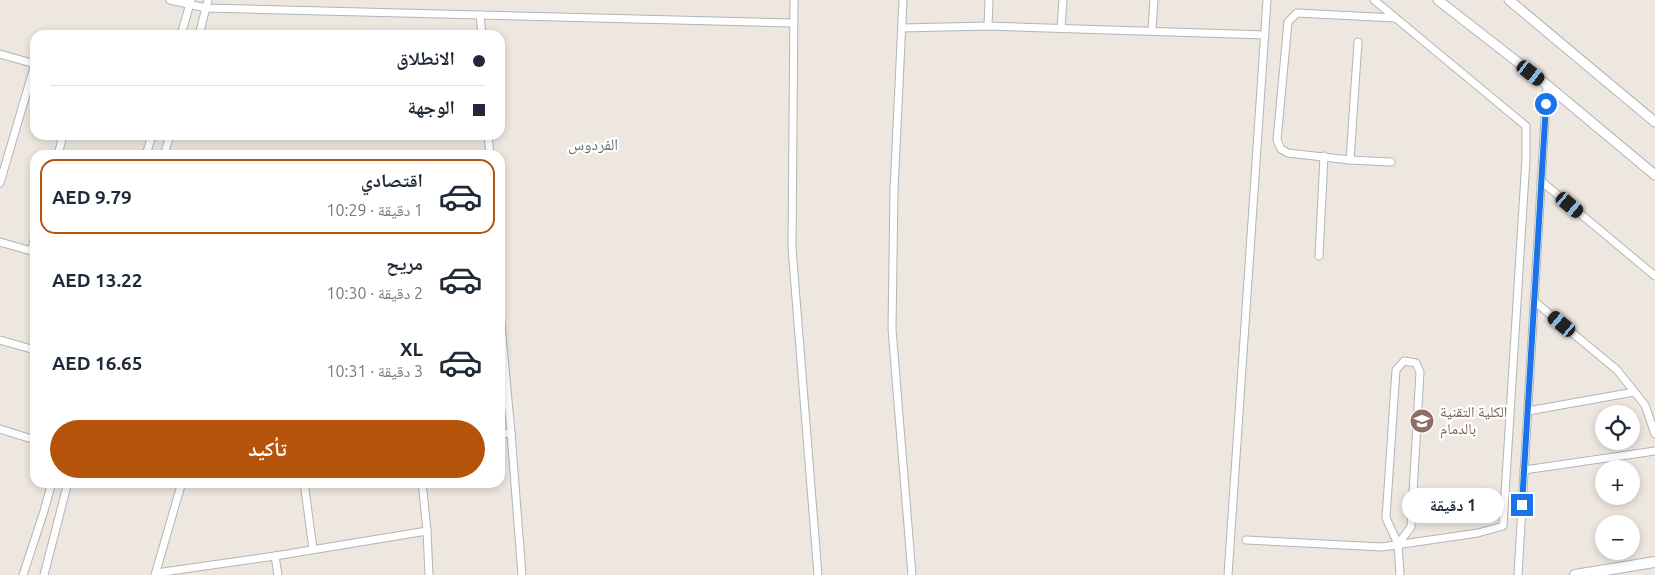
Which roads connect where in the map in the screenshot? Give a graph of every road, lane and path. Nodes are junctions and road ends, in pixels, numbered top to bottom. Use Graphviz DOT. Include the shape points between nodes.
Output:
graph roads {
  1 [pos="170,0"];
  2 [pos="208,0"];
  3 [pos="794,0"];
  4 [pos="904,0"];
  5 [pos="989,0"];
  6 [pos="1063,0"];
  7 [pos="1154,0"];
  8 [pos="1268,0"];
  9 [pos="1374,0"];
  10 [pos="1438,0"];
  11 [pos="1509,0"];
  12 [pos="190,3"];
  13 [pos="206,8"];
  14 [pos="480,15"];
  15 [pos="1395,18"];
  16 [pos="793,23"];
  17 [pos="988,26"];
  18 [pos="902,28"];
  19 [pos="1061,28"];
  20 [pos="182,30"];
  21 [pos="200,30"];
  22 [pos="482,30"];
  23 [pos="1152,30"];
  24 [pos="1265,35"];
  25 [pos="1358,42"];
  26 [pos="0,54"];
  27 [pos="30,63"];
  28 [pos="30,81"];
  29 [pos="1547,85"];
  30 [pos="1655,122"];
  31 [pos="1324,156"];
  32 [pos="1350,160"];
  33 [pos="1391,162"];
  34 [pos="1655,174"];
  35 [pos="1541,181"];
  36 [pos="0,183"];
  37 [pos="0,242"];
  38 [pos="30,250"];
  39 [pos="1318,256"];
  40 [pos="1655,276"];
  41 [pos="1534,301"];
  42 [pos="0,340"];
  43 [pos="30,349"];
  44 [pos="505,375"];
  45 [pos="1634,392"];
  46 [pos="1528,411"];
  47 [pos="0,429"];
  48 [pos="511,433"];
  49 [pos="505,434"];
  50 [pos="1655,434"];
  51 [pos="30,438"];
  52 [pos="1655,451"];
  53 [pos="1524,470"];
  54 [pos="50,488"];
  55 [pos="66,488"];
  56 [pos="180,488"];
  57 [pos="305,488"];
  58 [pos="423,488"];
  59 [pos="428,531"];
  60 [pos="1246,540"];
  61 [pos="1398,544"];
  62 [pos="314,549"];
  63 [pos="275,556"];
  64 [pos="1655,562"];
  65 [pos="155,574"];
  66 [pos="21,575"];
  67 [pos="44,575"];
  68 [pos="278,575"];
  69 [pos="429,575"];
  70 [pos="522,575"];
  71 [pos="818,575"];
  72 [pos="912,575"];
  73 [pos="1228,575"];
  74 [pos="1400,575"];
  75 [pos="1518,575"];
  76 [pos="1575,575"];
  1 -- 12 [label="street"];
  2 -- 13 [label="street"];
  3 -- 16 [label="street"];
  4 -- 18 [label="street"];
  5 -- 17 [label="street"];
  6 -- 19 [label="street"];
  7 -- 23 [label="street"];
  8 -- 24 [label="street"];
  9 -- 15 [label="street"];
  10 -- 29 [label="street"];
  11 -- 30 [label="street"];
  12 -- 13 [label="street"];
  12 -- 20 [label="street"];
  13 -- 14 [label="street"];
  13 -- 21 [label="street"];
  14 -- 16 [label="street"];
  14 -- 22 [label="street"];
  15 -- 31 [label="street" via="1296,13 1288,22 1277,140 1288,153"];
  15 -- 61 [label="street" via="1526,126 1503,526 1478,533"];
  16 -- 71 [label="street" via="792,248"];
  17 -- 18 [label="street"];
  17 -- 19 [label="street"];
  18 -- 72 [label="street" via="894,190 892,329"];
  19 -- 23 [label="street"];
  23 -- 24 [label="street"];
  24 -- 73 [label="street"];
  25 -- 32 [label="street"];
  26 -- 27 [label="street"];
  28 -- 36 [label="street"];
  29 -- 34 [label="street"];
  29 -- 35 [label="street"];
  31 -- 32 [label="street"];
  31 -- 39 [label="street"];
  32 -- 33 [label="street"];
  35 -- 40 [label="street"];
  35 -- 41 [label="street"];
  37 -- 38 [label="street"];
  41 -- 45 [label="street" via="1617,370"];
  41 -- 46 [label="street"];
  42 -- 43 [label="street"];
  44 -- 48 [label="street"];
  45 -- 46 [label="street"];
  45 -- 50 [label="street" via="1645,405"];
  46 -- 53 [label="street"];
  47 -- 51 [label="street"];
  48 -- 49 [label="street"];
  48 -- 70 [label="street"];
  52 -- 53 [label="street"];
  53 -- 75 [label="street"];
  54 -- 66 [label="street"];
  55 -- 67 [label="street"];
  56 -- 65 [label="street"];
  57 -- 62 [label="street"];
  58 -- 59 [label="street"];
  59 -- 62 [label="street"];
  59 -- 69 [label="street"];
  60 -- 61 [label="street" via="1382,547"];
  61 -- 61 [label="street" via="1411,527 1420,372 1416,363 1404,361 1396,370 1386,518"];
  61 -- 74 [label="street"];
  62 -- 63 [label="street"];
  63 -- 65 [label="street"];
  63 -- 68 [label="street"];
  64 -- 76 [label="main road"];
}
